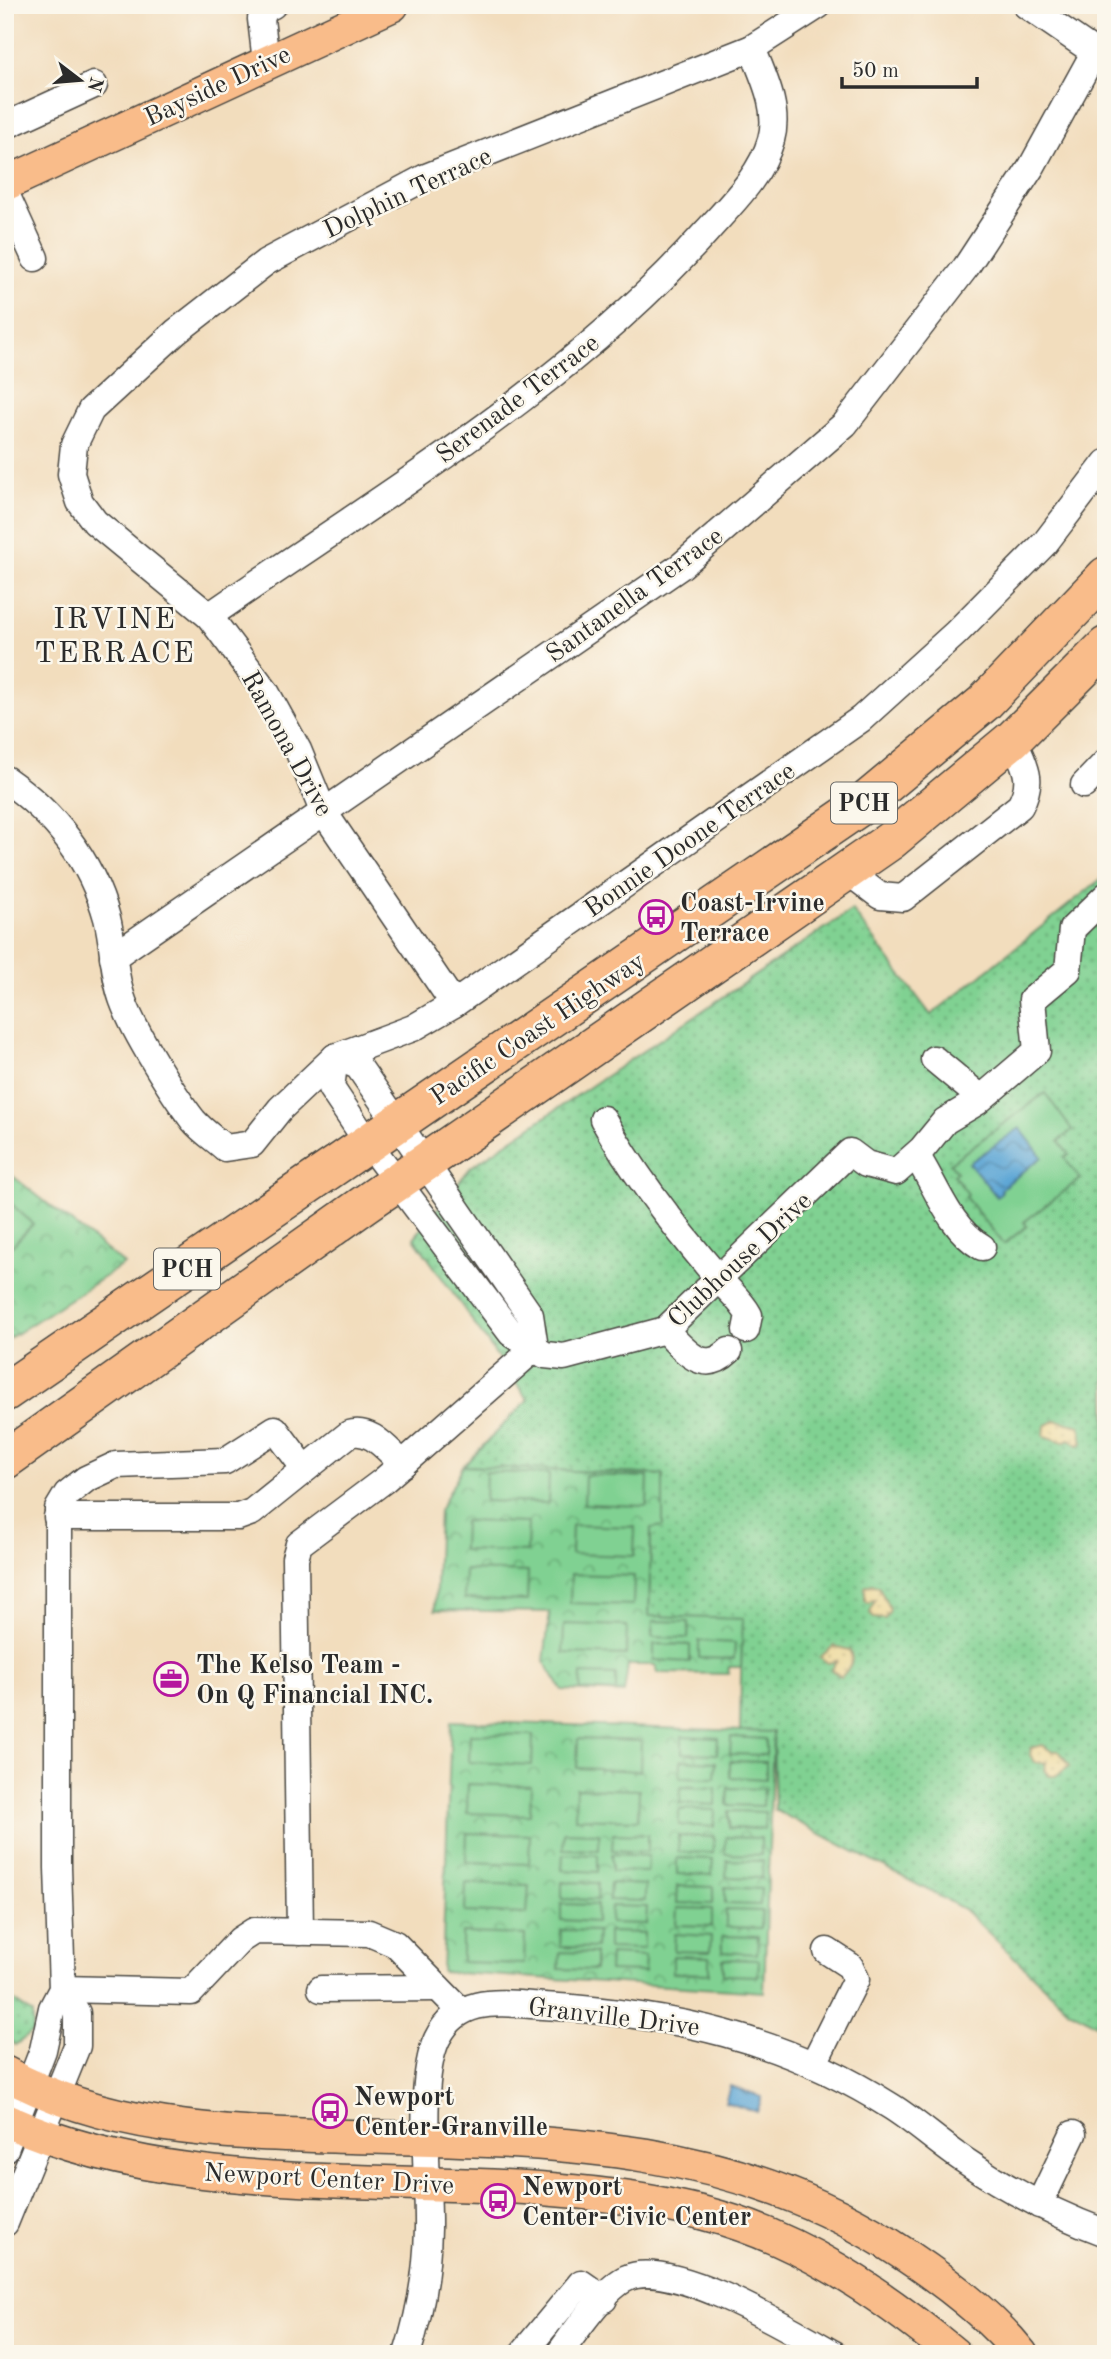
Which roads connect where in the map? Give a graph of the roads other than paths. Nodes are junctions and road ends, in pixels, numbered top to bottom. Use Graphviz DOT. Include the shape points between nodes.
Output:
graph roads {
  1 [pos="273,5"];
  2 [pos="391,5"];
  3 [pos="819,5"];
  4 [pos="1026,5"];
  5 [pos="752,48"];
  6 [pos="1100,57"];
  7 [pos="266,62"];
  8 [pos="94,85"];
  9 [pos="5,126"];
  10 [pos="5,184"];
  11 [pos="5,192"];
  12 [pos="36,258"];
  13 [pos="1106,463"];
  14 [pos="71,474"];
  15 [pos="1106,576"];
  16 [pos="209,616"];
  17 [pos="1106,646"];
  18 [pos="1013,739"];
  19 [pos="1106,762"];
  20 [pos="5,779"];
  21 [pos="1084,785"];
  22 [pos="323,811"];
  23 [pos="847,871"];
  24 [pos="1106,896"];
  25 [pos="113,957"];
  26 [pos="454,1004"];
  27 [pos="335,1057"];
  28 [pos="934,1059"];
  29 [pos="981,1098"];
  30 [pos="604,1119"];
  31 [pos="382,1133"];
  32 [pos="916,1155"];
  33 [pos="411,1172"];
  34 [pos="982,1247"];
  35 [pos="718,1278"];
  36 [pos="665,1330"];
  37 [pos="746,1330"];
  38 [pos="535,1348"];
  39 [pos="729,1351"];
  40 [pos="5,1392"];
  41 [pos="5,1460"];
  42 [pos="403,1464"];
  43 [pos="305,1469"];
  44 [pos="57,1517"];
  45 [pos="300,1932"];
  46 [pos="827,1951"];
  47 [pos="438,1988"];
  48 [pos="62,1989"];
  49 [pos="321,1990"];
  50 [pos="460,2010"];
  51 [pos="813,2065"];
  52 [pos="31,2085"];
  53 [pos="16,2132"];
  54 [pos="1073,2134"];
  55 [pos="427,2139"];
  56 [pos="426,2183"];
  57 [pos="1039,2205"];
  58 [pos="5,2222"];
  59 [pos="1106,2233"];
  60 [pos="604,2299"];
  61 [pos="794,2345"];
  62 [pos="407,2354"];
  63 [pos="522,2354"];
  64 [pos="559,2354"];
  65 [pos="834,2354"];
  66 [pos="954,2354"];
  67 [pos="1021,2354"];
  1 -- 7 [label="street" via="261,19"];
  2 -- 7 [label="main road, Bayside Drive"];
  3 -- 5 [label="street, Dolphin Terrace"];
  4 -- 6 [label="street"];
  5 -- 14 [label="street, Dolphin Terrace" via="426,177 267,262 176,332 92,410 74,445"];
  5 -- 16 [label="street, Serenade Terrace" via="772,106 771,141 746,187 683,258 540,387"];
  6 -- 22 [label="street, Santanella Terrace" via="966,267 845,424 681,566"];
  7 -- 10 [label="main road, Bayside Drive"];
  8 -- 9 [label="street"];
  11 -- 12 [label="street"];
  13 -- 26 [label="street, Bonnie Doone Terrace" via="1045,543 956,633 861,719"];
  14 -- 16 [label="street, Ramona Drive" via="80,502 95,522"];
  15 -- 31 [label="highway, Pacific Coast Highway / PCH" via="984,703 859,807"];
  16 -- 22 [label="street, Ramona Drive" via="266,692 298,750"];
  17 -- 18 [label="highway, Pacific Coast Highway / PCH"];
  18 -- 23 [label="highway, Pacific Coast Highway / PCH"];
  18 -- 23 [label="street" via="1028,774 1028,790 1020,806 903,898 880,896"];
  19 -- 21 [label="street"];
  20 -- 25 [label="street" via="53,820 76,849 107,919"];
  22 -- 25 [label="street, Santanella Terrace"];
  22 -- 26 [label="street, Ramona Drive"];
  23 -- 33 [label="highway, Pacific Coast Highway / PCH"];
  24 -- 29 [label="street" via="1072,929 1068,970 1032,1000 1037,1051"];
  25 -- 27 [label="street, Bonnie Doone Terrace" via="133,1025 194,1122 225,1148 252,1144 279,1109"];
  26 -- 27 [label="street, Bonnie Doone Terrace" via="413,1028"];
  27 -- 31 [label="street" via="358,1066"];
  27 -- 31 [label="street" via="331,1088"];
  28 -- 29 [label="street"];
  29 -- 32 [label="street" via="945,1121"];
  30 -- 35 [label="street" via="633,1169"];
  31 -- 33 [label="street"];
  31 -- 33 [label="street"];
  31 -- 40 [label="highway, Pacific Coast Highway / PCH"];
  32 -- 34 [label="street" via="950,1213 969,1239"];
  32 -- 35 [label="street, Clubhouse Drive" via="896,1172 866,1164 850,1152"];
  33 -- 38 [label="street" via="530,1315"];
  33 -- 41 [label="highway, Pacific Coast Highway / PCH"];
  35 -- 36 [label="street, Clubhouse Drive"];
  35 -- 37 [label="street" via="741,1300 749,1315"];
  36 -- 38 [label="street, Clubhouse Drive" via="564,1357"];
  36 -- 39 [label="street" via="692,1358 708,1364"];
  38 -- 42 [label="street"];
  42 -- 43 [label="street" via="359,1431"];
  42 -- 45 [label="street" via="299,1544 295,1558"];
  43 -- 44 [label="street" via="252,1512 238,1517"];
  43 -- 44 [label="street" via="275,1429 225,1461 116,1465 67,1494"];
  44 -- 48 [label="street"];
  45 -- 47 [label="street" via="369,1933 395,1944"];
  45 -- 48 [label="street" via="254,1931 191,1992"];
  46 -- 51 [label="street" via="850,1966 856,1979"];
  47 -- 49 [label="street"];
  47 -- 50 [label="street"];
  48 -- 52 [label="street" via="77,2013 77,2046"];
  50 -- 51 [label="street, Granville Drive" via="473,2005 524,2004 658,2016 733,2034"];
  50 -- 55 [label="street" via="430,2057"];
  51 -- 57 [label="street, Granville Drive" via="893,2108 965,2161"];
  52 -- 53 [label="street"];
  52 -- 55 [label="main road, Newport Center Drive" via="149,2124 210,2132"];
  53 -- 56 [label="main road, Newport Center Drive" via="156,2167"];
  53 -- 58 [label="street"];
  54 -- 57 [label="street"];
  55 -- 56 [label="street"];
  55 -- 67 [label="main road, Newport Center Drive" via="630,2150 716,2169 798,2196 918,2263"];
  56 -- 62 [label="street" via="423,2289"];
  56 -- 66 [label="main road, Newport Center Drive" via="634,2198 705,2214 782,2241 850,2275"];
  57 -- 59 [label="street, Granville Drive"];
  60 -- 61 [label="street" via="626,2278 652,2274 720,2293"];
  60 -- 63 [label="street" via="581,2283"];
  60 -- 64 [label="street"];
  61 -- 65 [label="street"];
}
